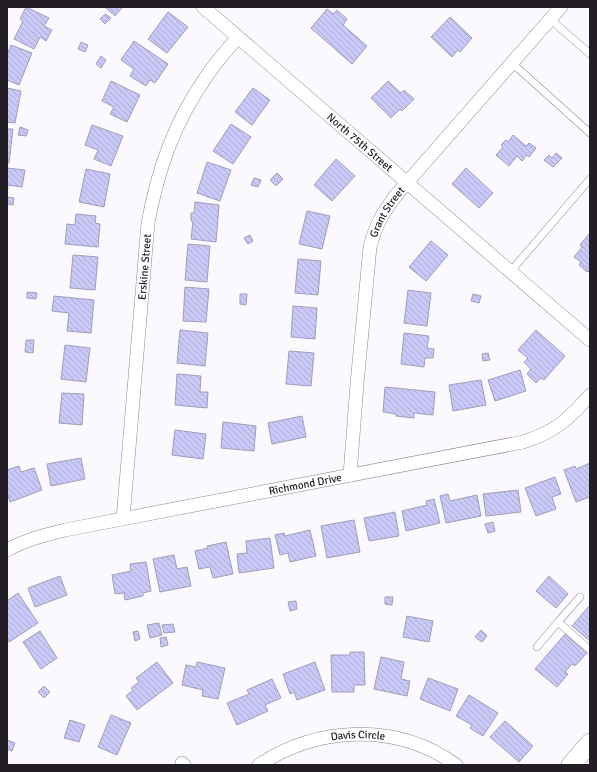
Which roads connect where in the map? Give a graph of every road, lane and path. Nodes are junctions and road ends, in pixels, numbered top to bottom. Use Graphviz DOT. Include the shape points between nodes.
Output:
graph roads {
  1 [pos="204,7"];
  2 [pos="561,7"];
  3 [pos="550,19"];
  4 [pos="238,37"];
  5 [pos="590,54"];
  6 [pos="512,63"];
  7 [pos="590,133"];
  8 [pos="590,179"];
  9 [pos="408,183"];
  10 [pos="511,271"];
  11 [pos="590,340"];
  12 [pos="590,395"];
  13 [pos="350,475"];
  14 [pos="123,519"];
  15 [pos="7,550"];
  16 [pos="580,597"];
  17 [pos="558,622"];
  18 [pos="537,647"];
  19 [pos="590,650"];
  20 [pos="590,744"];
  21 [pos="259,765"];
  22 [pos="456,765"];
  23 [pos="571,765"];
  1 -- 4 [label="street, North 75th Street"];
  2 -- 3 [label="street, Grant Street"];
  3 -- 5 [label="lane"];
  3 -- 6 [label="street, Grant Street"];
  4 -- 9 [label="street, North 75th Street"];
  4 -- 14 [label="street, Erskine Street" via="206,77 185,110 167,148 154,191 148,223"];
  6 -- 7 [label="lane"];
  6 -- 9 [label="street, Grant Street"];
  8 -- 10 [label="lane"];
  9 -- 10 [label="street, North 75th Street"];
  9 -- 13 [label="street, Grant Street" via="382,215 370,247"];
  10 -- 11 [label="street, North 75th Street"];
  12 -- 13 [label="street, Richmond Drive" via="569,418 555,428 523,442"];
  13 -- 14 [label="street, Richmond Drive"];
  14 -- 15 [label="street, Richmond Drive" via="58,532 17,544"];
  16 -- 17 [label="lane"];
  17 -- 18 [label="lane"];
  17 -- 19 [label="lane"];
  20 -- 23 [label="main road"];
  21 -- 22 [label="street, Davis Circle" via="271,757 309,741 330,736 369,734 404,740"];
}
